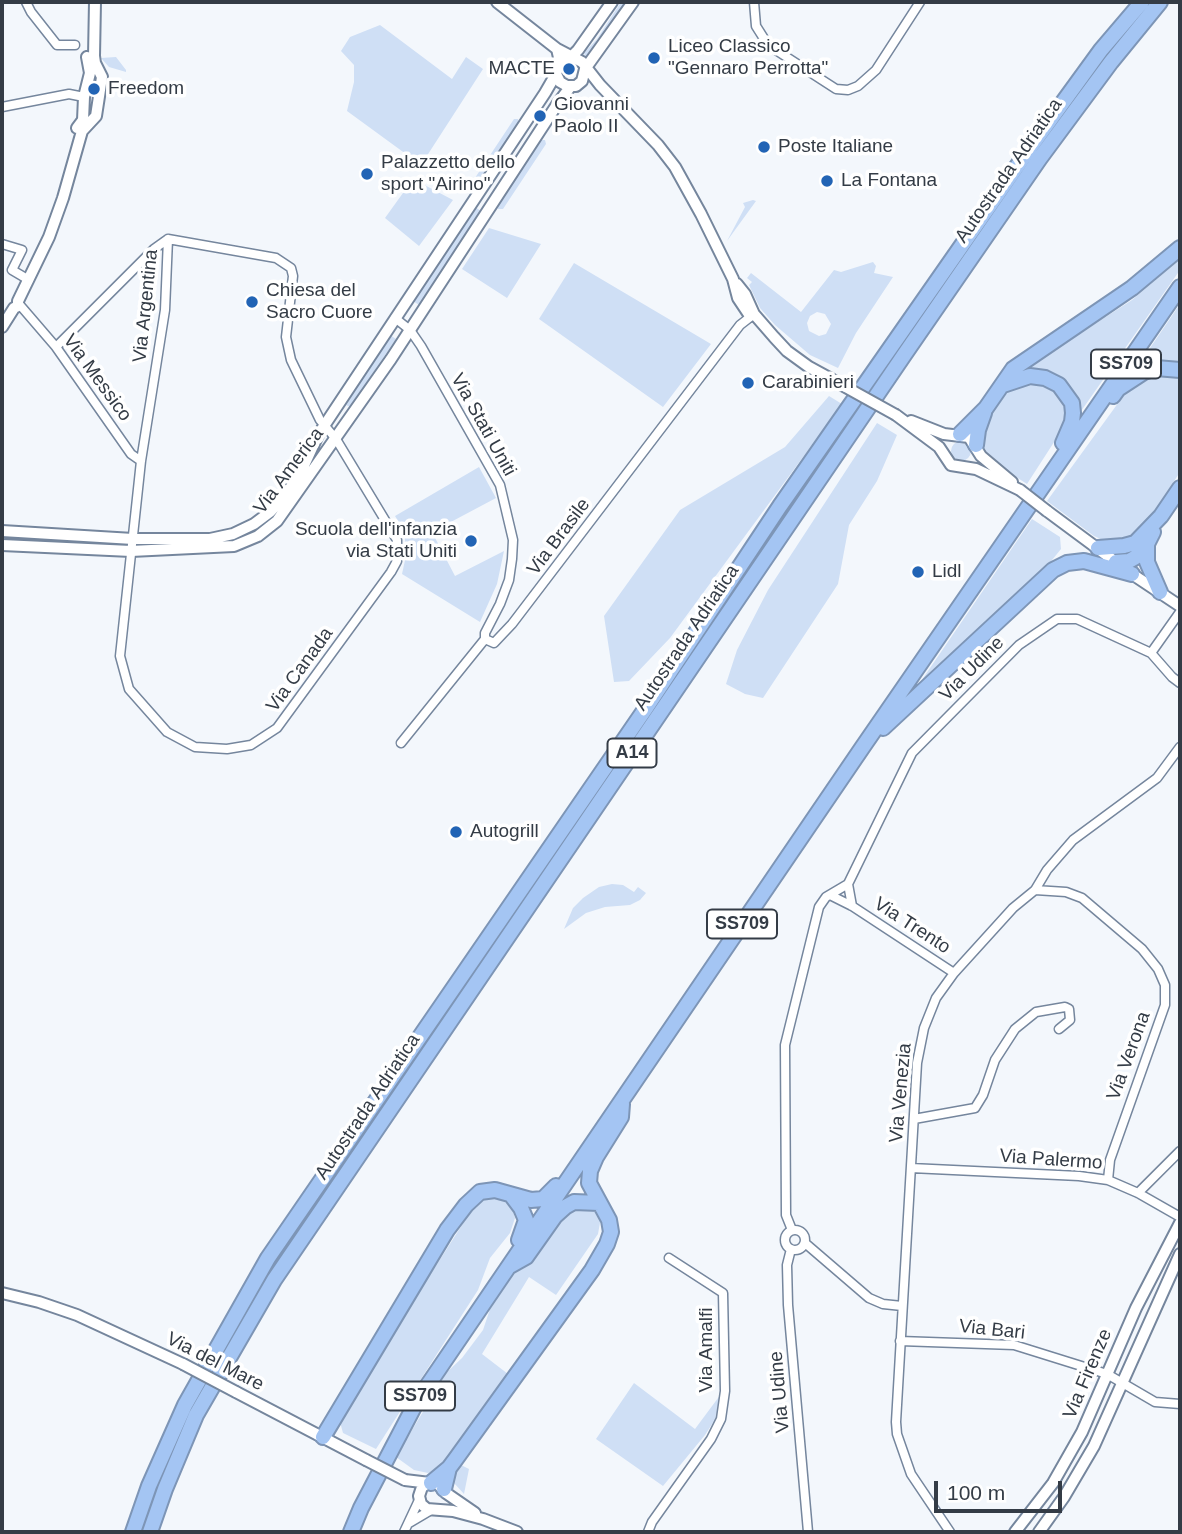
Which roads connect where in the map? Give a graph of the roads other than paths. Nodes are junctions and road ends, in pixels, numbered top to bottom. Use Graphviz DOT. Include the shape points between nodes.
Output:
graph roads {
  1 [pos="26,2"];
  2 [pos="93,2"];
  3 [pos="496,2"];
  4 [pos="612,2"];
  5 [pos="634,2"];
  6 [pos="754,2"];
  7 [pos="920,2"];
  8 [pos="1142,2"];
  9 [pos="1160,2"];
  10 [pos="75,46"];
  11 [pos="565,60"];
  12 [pos="586,69"];
  13 [pos="94,73"];
  14 [pos="556,74"];
  15 [pos="582,81"];
  16 [pos="571,86"];
  17 [pos="600,86"];
  18 [pos="84,97"];
  19 [pos="2,107"];
  20 [pos="529,119"];
  21 [pos="86,121"];
  22 [pos="543,126"];
  23 [pos="475,199"];
  24 [pos="489,209"];
  25 [pos="168,239"];
  26 [pos="2,244"];
  27 [pos="1180,248"];
  28 [pos="27,278"];
  29 [pos="1180,287"];
  30 [pos="13,305"];
  31 [pos="395,318"];
  32 [pos="753,318"];
  33 [pos="2,327"];
  34 [pos="410,330"];
  35 [pos="56,348"];
  36 [pos="1180,370"];
  37 [pos="1003,384"];
  38 [pos="986,408"];
  39 [pos="898,415"];
  40 [pos="330,432"];
  41 [pos="957,435"];
  42 [pos="1073,441"];
  43 [pos="976,448"];
  44 [pos="945,457"];
  45 [pos="141,461"];
  46 [pos="967,466"];
  47 [pos="1051,474"];
  48 [pos="1180,488"];
  49 [pos="1020,490"];
  50 [pos="1161,516"];
  51 [pos="2,531"];
  52 [pos="1147,544"];
  53 [pos="2,545"];
  54 [pos="132,545"];
  55 [pos="1098,548"];
  56 [pos="1116,562"];
  57 [pos="1132,574"];
  58 [pos="1160,592"];
  59 [pos="1180,606"];
  60 [pos="1180,611"];
  61 [pos="485,639"];
  62 [pos="1152,653"];
  63 [pos="1180,683"];
  64 [pos="401,743"];
  65 [pos="1180,747"];
  66 [pos="862,748"];
  67 [pos="848,884"];
  68 [pos="1035,890"];
  69 [pos="830,895"];
  70 [pos="852,906"];
  71 [pos="954,973"];
  72 [pos="1059,1029"];
  73 [pos="622,1099"];
  74 [pos="914,1119"];
  75 [pos="1180,1151"];
  76 [pos="585,1155"];
  77 [pos="911,1168"];
  78 [pos="1108,1180"];
  79 [pos="1138,1193"];
  80 [pos="512,1196"];
  81 [pos="599,1203"];
  82 [pos="1180,1217"];
  83 [pos="1180,1223"];
  84 [pos="792,1230"];
  85 [pos="805,1243"];
  86 [pos="791,1249"];
  87 [pos="1180,1254"];
  88 [pos="669,1258"];
  89 [pos="505,1269"];
  90 [pos="2,1293"];
  91 [pos="902,1306"];
  92 [pos="900,1341"];
  93 [pos="1107,1374"];
  94 [pos="215,1381"];
  95 [pos="1121,1381"];
  96 [pos="1180,1404"];
  97 [pos="323,1437"];
  98 [pos="405,1480"];
  99 [pos="437,1487"];
  100 [pos="419,1498"];
  101 [pos="434,1509"];
  102 [pos="483,1518"];
  103 [pos="405,1529"];
  104 [pos="133,1532"];
  105 [pos="150,1532"];
  106 [pos="351,1532"];
  107 [pos="517,1532"];
  108 [pos="648,1532"];
  109 [pos="808,1532"];
  110 [pos="950,1532"];
  111 [pos="1016,1532"];
  112 [pos="1039,1532"];
  1 -- 10 [label="street" via="57,45"];
  2 -- 13 [label="street"];
  3 -- 11 [label="street" via="558,49"];
  4 -- 11 [label="street" via="581,46"];
  5 -- 12 [label="street"];
  6 -- 7 [label="street" via="756,26 768,45 836,89 848,90 876,70"];
  8 -- 104 [label="highway, Autostrada Adriatica / A14" via="1032,145 780,506 268,1258 184,1405"];
  9 -- 94 [label="highway, Autostrada Adriatica / A14" via="1064,126 911,344 274,1280"];
  11 -- 12 [label="street" via="579,59"];
  11 -- 14 [label="street"];
  12 -- 15 [label="street"];
  12 -- 17 [label="street"];
  13 -- 18 [label="street"];
  13 -- 21 [label="street" via="102,77 96,116"];
  14 -- 16 [label="street" via="560,82"];
  14 -- 20 [label="street, Via America"];
  15 -- 16 [label="street"];
  15 -- 17 [label="street"];
  16 -- 22 [label="street, Via America"];
  17 -- 32 [label="street" via="675,167 733,279 738,298"];
  18 -- 19 [label="street" via="69,94"];
  18 -- 21 [label="street"];
  20 -- 22 [label="street"];
  20 -- 23 [label="street, Via America"];
  21 -- 28 [label="street" via="76,130 64,181"];
  22 -- 24 [label="street, Via America"];
  23 -- 24 [label="street"];
  23 -- 31 [label="street, Via America"];
  24 -- 34 [label="street, Via America"];
  25 -- 35 [label="street"];
  25 -- 40 [label="street, Via Argentina" via="276,258 291,268 288,349"];
  25 -- 45 [label="street, Via Argentina" via="165,310"];
  26 -- 28 [label="street" via="22,250 12,270"];
  27 -- 37 [label="highway" via="1132,288 1026,358"];
  28 -- 30 [label="street"];
  29 -- 42 [label="highway, SS709"];
  30 -- 33 [label="street"];
  30 -- 35 [label="street, Via Messico" via="27,313"];
  31 -- 34 [label="street, Via Stati Uniti"];
  31 -- 40 [label="street, Via America"];
  32 -- 39 [label="street, bridge" via="809,367"];
  32 -- 61 [label="street, Via Brasile" via="735,334 512,624 494,643"];
  34 -- 40 [label="street, Via America"];
  34 -- 61 [label="street, Via Stati Uniti" via="500,485 508,514 513,540 509,580"];
  35 -- 45 [label="street, Via Messico" via="131,454"];
  36 -- 42 [label="highway" via="1156,368 1130,380"];
  37 -- 38 [label="highway"];
  37 -- 47 [label="highway" via="1038,376 1053,381 1072,403 1069,433 1052,460"];
  38 -- 41 [label="highway"];
  38 -- 43 [label="highway"];
  39 -- 41 [label="street"];
  39 -- 44 [label="street"];
  40 -- 54 [label="street, Via America" via="284,497 254,524 210,539"];
  40 -- 54 [label="street, Via America" via="277,521 258,536 234,546"];
  40 -- 54 [label="street, Via Canada" via="393,530 397,561 277,728 262,740 227,749 195,747 167,732 129,690 120,656"];
  41 -- 43 [label="street" via="970,437"];
  41 -- 44 [label="street" via="947,442"];
  42 -- 47 [label="highway, SS709"];
  43 -- 46 [label="street" via="974,460"];
  43 -- 49 [label="street"];
  44 -- 46 [label="street" via="956,467"];
  45 -- 54 [label="street, Via Argentina"];
  46 -- 49 [label="street"];
  47 -- 66 [label="highway, SS709"];
  48 -- 50 [label="highway"];
  49 -- 55 [label="street, bridge"];
  50 -- 52 [label="highway"];
  50 -- 55 [label="highway" via="1135,543"];
  51 -- 54 [label="street, Via America"];
  52 -- 56 [label="highway" via="1129,561"];
  52 -- 58 [label="highway" via="1147,562"];
  53 -- 54 [label="street, Via America"];
  55 -- 56 [label="street"];
  56 -- 57 [label="street"];
  57 -- 58 [label="street"];
  57 -- 66 [label="highway" via="1084,561 1052,570"];
  58 -- 59 [label="street"];
  60 -- 62 [label="street"];
  61 -- 64 [label="street, Via Brasile"];
  62 -- 63 [label="street"];
  62 -- 67 [label="street, Via Udine" via="1077,619 1057,620 1019,645 912,753"];
  65 -- 68 [label="street, Via Venezia" via="1157,778 1073,840"];
  66 -- 73 [label="highway, SS709"];
  67 -- 69 [label="street"];
  67 -- 70 [label="street"];
  68 -- 71 [label="street, Via Venezia"];
  68 -- 78 [label="street, Via Verona" via="1082,898 1142,949 1165,985 1165,1005 1113,1150"];
  69 -- 70 [label="street"];
  69 -- 84 [label="street, Via Udine" via="819,907 785,1045 786,1215"];
  70 -- 71 [label="street, Via Trento"];
  71 -- 74 [label="street, Via Venezia" via="936,998 922,1034"];
  72 -- 74 [label="street" via="1070,1020 1069,1009 1036,1012 1016,1029 995,1060 975,1108"];
  73 -- 76 [label="highway, SS709"];
  73 -- 81 [label="highway" via="621,1117 590,1171 589,1183"];
  74 -- 77 [label="street, Via Venezia"];
  75 -- 79 [label="street"];
  76 -- 80 [label="highway" via="570,1164 544,1199"];
  76 -- 89 [label="highway, SS709"];
  77 -- 78 [label="street, Via Palermo"];
  77 -- 91 [label="street, Via Venezia"];
  78 -- 79 [label="street, Via Palermo"];
  79 -- 82 [label="street, Via Palermo"];
  80 -- 89 [label="highway" via="526,1220"];
  80 -- 97 [label="highway" via="495,1190 480,1192 466,1205"];
  81 -- 89 [label="highway" via="574,1202 565,1207 526,1257"];
  81 -- 99 [label="highway" via="611,1232 601,1257"];
  83 -- 93 [label="street, Via Firenze"];
  84 -- 85 [label="street" via="801,1232"];
  84 -- 86 [label="street, Via Udine" via="786,1238"];
  85 -- 86 [label="street"];
  85 -- 91 [label="street" via="869,1298"];
  86 -- 109 [label="street, Via Udine" via="788,1306"];
  87 -- 95 [label="street, Via Firenze"];
  88 -- 108 [label="street, Via Amalfi" via="723,1293 725,1391 721,1419 711,1439"];
  89 -- 106 [label="highway, SS709" via="417,1401"];
  90 -- 94 [label="street, Via del Mare, bridge" via="77,1315"];
  91 -- 92 [label="street, Via Venezia"];
  92 -- 93 [label="street, Via Bari" via="1014,1345"];
  92 -- 110 [label="street, Via Venezia" via="897,1434 911,1474"];
  93 -- 95 [label="street, Via Bari"];
  93 -- 111 [label="street, Via Firenze" via="1053,1483"];
  94 -- 97 [label="street, Via del Mare, bridge"];
  94 -- 105 [label="highway, Autostrada Adriatica / A14" via="164,1489"];
  95 -- 96 [label="street, Via Bari" via="1155,1402"];
  95 -- 112 [label="street, Via Firenze" via="1094,1446"];
  97 -- 98 [label="street, Via del Mare, bridge"];
  98 -- 99 [label="street, Via del Mare"];
  98 -- 100 [label="street, Via del Mare"];
  99 -- 100 [label="street" via="422,1487"];
  99 -- 101 [label="street" via="444,1504"];
  99 -- 102 [label="street, Via del Mare"];
  100 -- 101 [label="street, Via del Mare" via="424,1507"];
  100 -- 103 [label="street"];
  101 -- 102 [label="street, Via del Mare"];
  101 -- 103 [label="street"];
  102 -- 107 [label="street, Via del Mare"];
}
